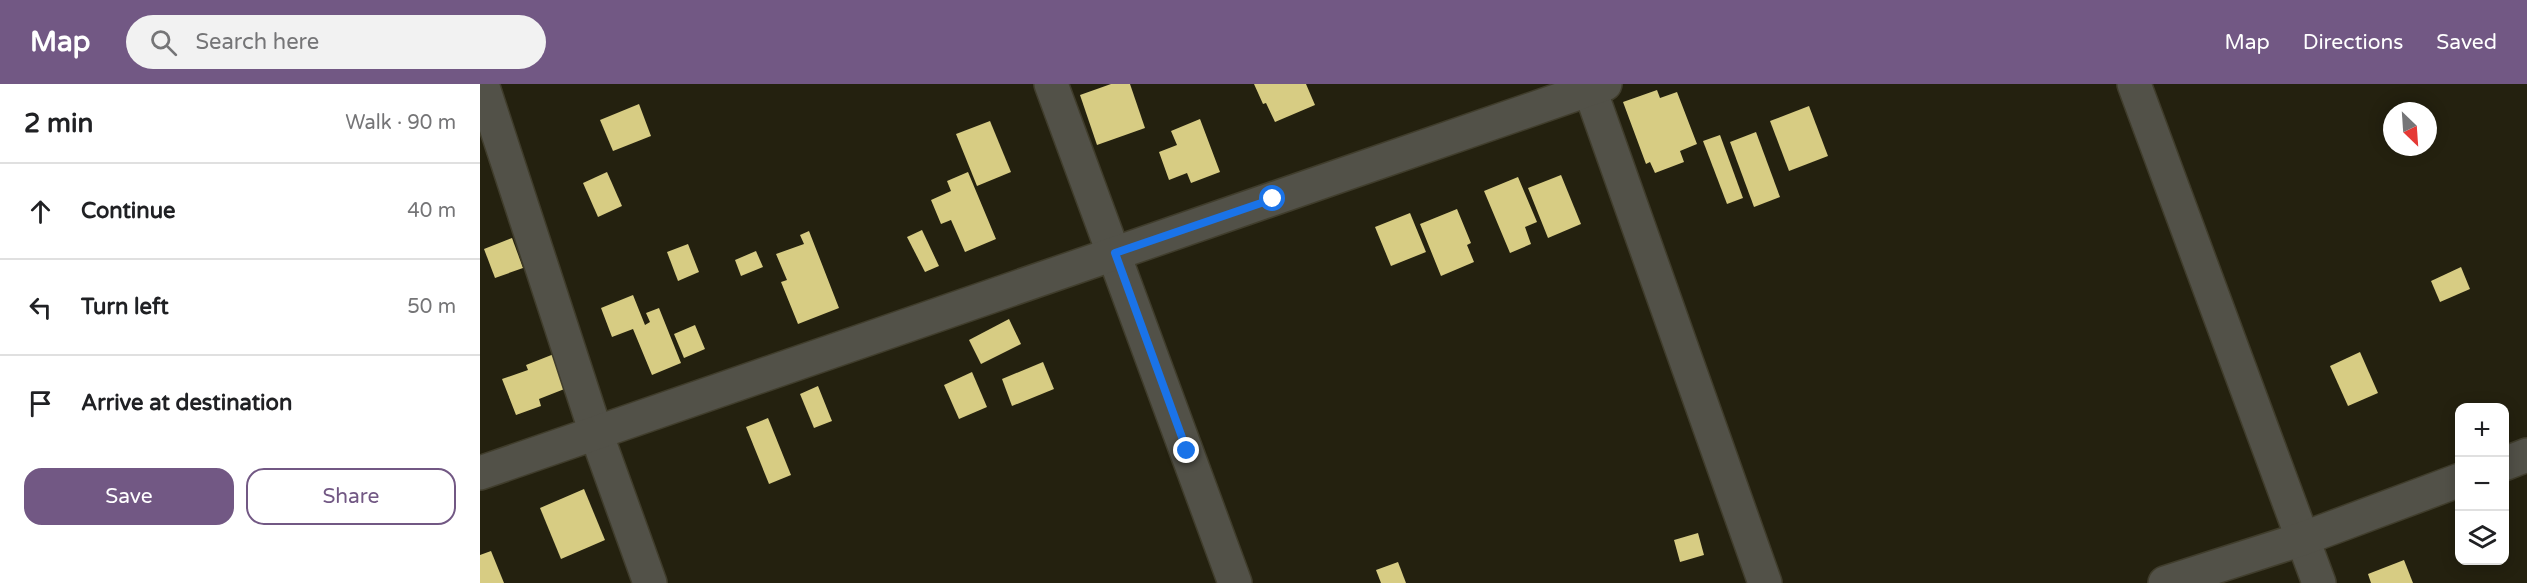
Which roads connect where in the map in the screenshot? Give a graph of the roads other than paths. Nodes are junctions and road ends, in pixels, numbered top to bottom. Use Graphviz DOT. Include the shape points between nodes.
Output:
graph roads {
  1 [pos="482,84"];
  2 [pos="1052,84"];
  3 [pos="2134,84"];
  4 [pos="1594,86"];
  5 [pos="1115,253"];
  6 [pos="596,433"];
  7 [pos="2527,455"];
  8 [pos="2509,462"];
  9 [pos="480,473"];
  10 [pos="2455,482"];
  11 [pos="2302,539"];
  12 [pos="650,583"];
  13 [pos="1235,583"];
  14 [pos="1765,583"];
  15 [pos="2165,583"];
  16 [pos="2319,583"];
  1 -- 6 [label="street"];
  2 -- 5 [label="street"];
  3 -- 11 [label="street"];
  4 -- 5 [label="street"];
  4 -- 14 [label="street"];
  5 -- 6 [label="street"];
  5 -- 13 [label="street"];
  6 -- 9 [label="street"];
  6 -- 12 [label="street"];
  7 -- 8 [label="street"];
  10 -- 11 [label="street"];
  11 -- 15 [label="street"];
  11 -- 16 [label="street"];
}
